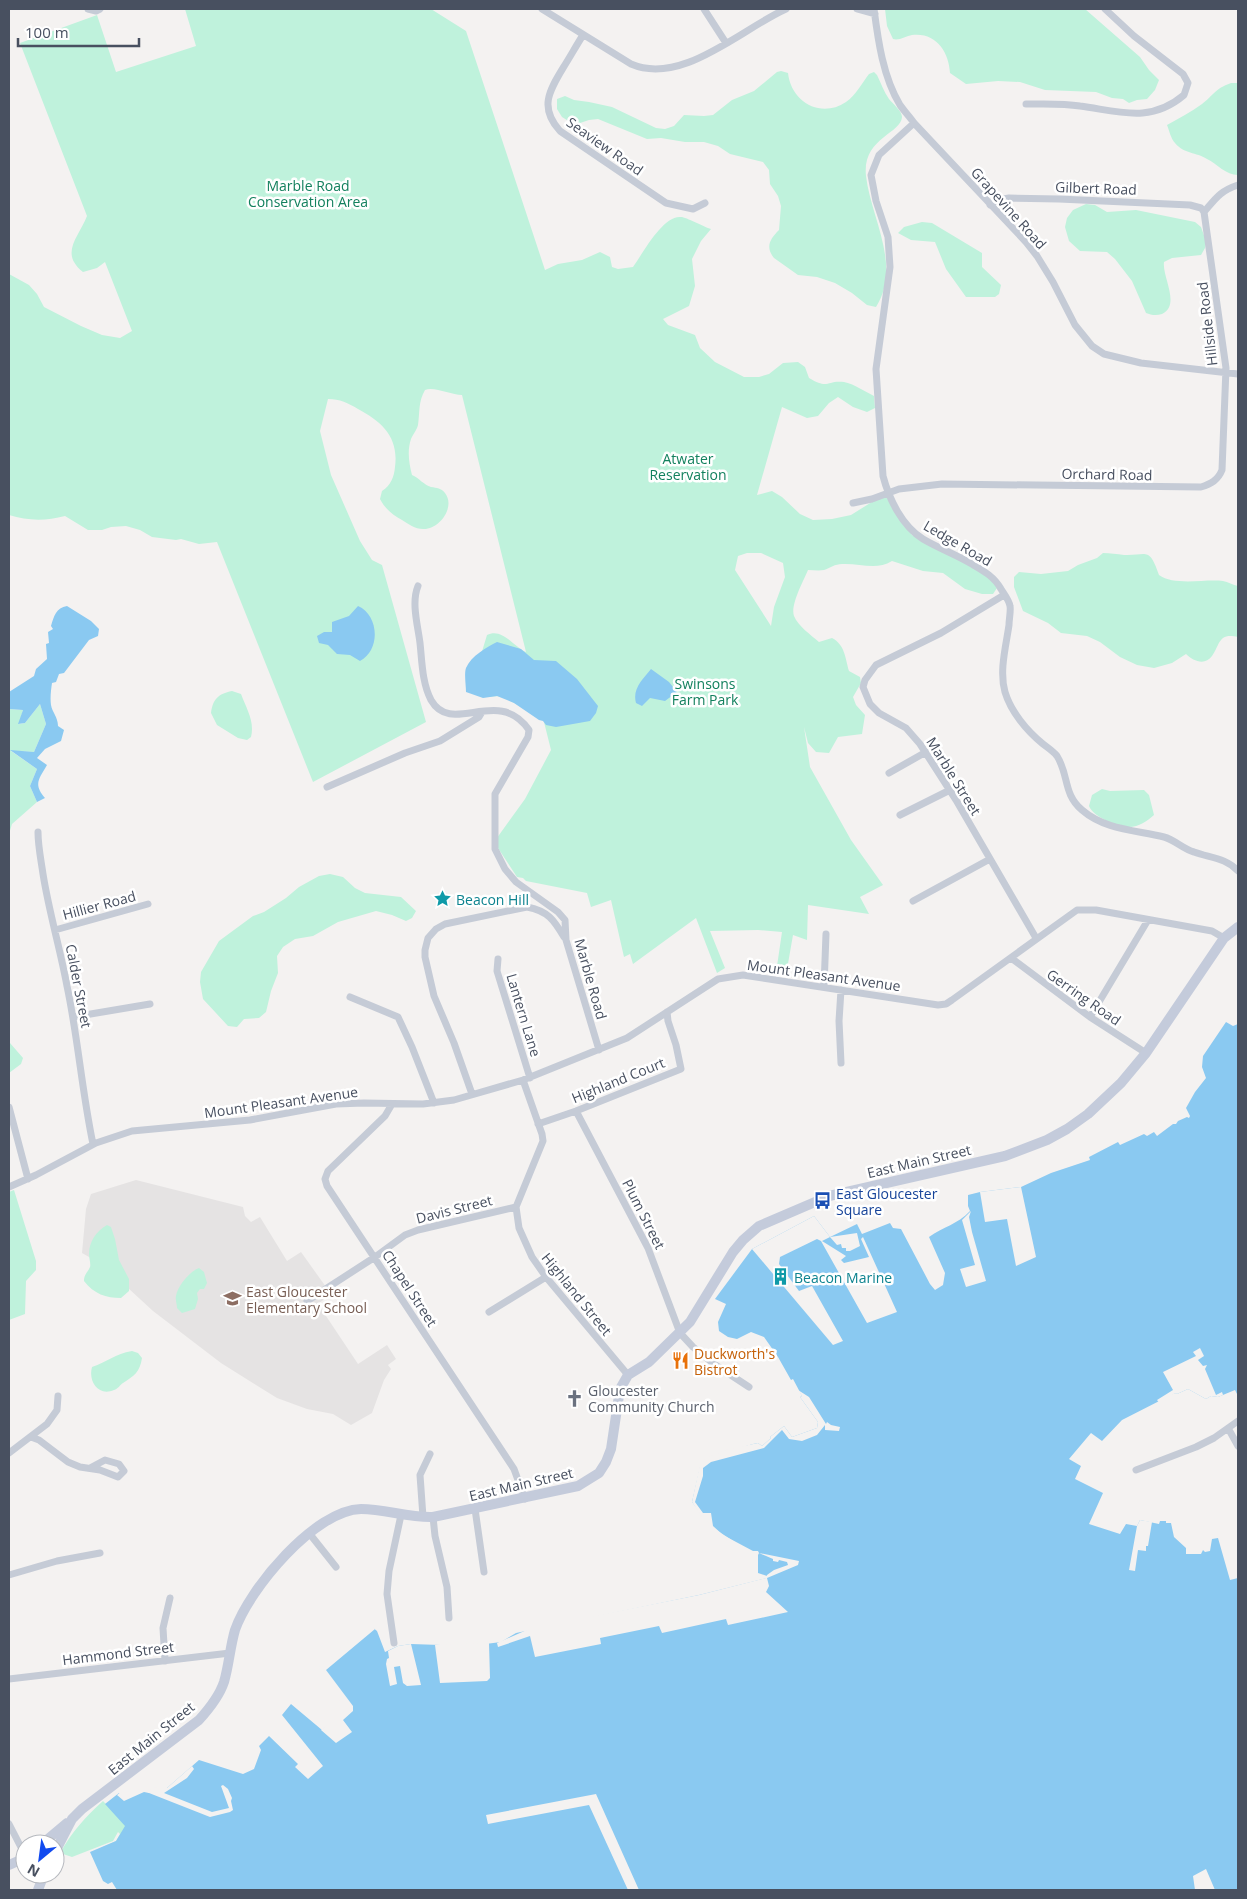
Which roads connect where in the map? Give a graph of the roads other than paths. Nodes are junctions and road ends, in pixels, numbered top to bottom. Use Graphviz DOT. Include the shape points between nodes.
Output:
graph roads {
  1 [pos="88,9"];
  2 [pos="542,9"];
  3 [pos="704,9"];
  4 [pos="786,9"];
  5 [pos="857,9"];
  6 [pos="1105,9"];
  7 [pos="98,10"];
  8 [pos="874,12"];
  9 [pos="583,35"];
  10 [pos="726,43"];
  11 [pos="1026,104"];
  12 [pos="914,124"];
  13 [pos="1238,186"];
  14 [pos="706,203"];
  15 [pos="990,205"];
  16 [pos="1203,210"];
  17 [pos="1225,373"];
  18 [pos="1238,374"];
  19 [pos="888,493"];
  20 [pos="853,503"];
  21 [pos="418,586"];
  22 [pos="1004,595"];
  23 [pos="482,712"];
  24 [pos="926,752"];
  25 [pos="889,773"];
  26 [pos="327,787"];
  27 [pos="950,790"];
  28 [pos="900,815"];
  29 [pos="38,832"];
  30 [pos="990,859"];
  31 [pos="1238,871"];
  32 [pos="913,902"];
  33 [pos="148,904"];
  34 [pos="1148,920"];
  35 [pos="1238,927"];
  36 [pos="55,930"];
  37 [pos="826,934"];
  38 [pos="1036,938"];
  39 [pos="1224,938"];
  40 [pos="566,940"];
  41 [pos="1011,958"];
  42 [pos="498,959"];
  43 [pos="824,987"];
  44 [pos="841,990"];
  45 [pos="350,997"];
  46 [pos="150,1004"];
  47 [pos="667,1012"];
  48 [pos="73,1017"];
  49 [pos="1090,1018"];
  50 [pos="599,1050"];
  51 [pos="1146,1053"];
  52 [pos="841,1063"];
  53 [pos="526,1079"];
  54 [pos="472,1094"];
  55 [pos="434,1103"];
  56 [pos="392,1104"];
  57 [pos="9,1107"];
  58 [pos="576,1111"];
  59 [pos="538,1124"];
  60 [pos="93,1144"];
  61 [pos="28,1179"];
  62 [pos="9,1187"];
  63 [pos="516,1207"];
  64 [pos="375,1257"];
  65 [pos="546,1277"];
  66 [pos="307,1301"];
  67 [pos="489,1312"];
  68 [pos="680,1333"];
  69 [pos="628,1375"];
  70 [pos="749,1387"];
  71 [pos="58,1396"];
  72 [pos="1238,1421"];
  73 [pos="1228,1428"];
  74 [pos="31,1437"];
  75 [pos="1238,1446"];
  76 [pos="9,1452"];
  77 [pos="430,1454"];
  78 [pos="90,1468"];
  79 [pos="1136,1470"];
  80 [pos="525,1498"];
  81 [pos="475,1509"];
  82 [pos="401,1515"];
  83 [pos="428,1517"];
  84 [pos="309,1533"];
  85 [pos="100,1554"];
  86 [pos="336,1567"];
  87 [pos="484,1572"];
  88 [pos="9,1575"];
  89 [pos="170,1598"];
  90 [pos="449,1618"];
  91 [pos="394,1644"];
  92 [pos="230,1653"];
  93 [pos="165,1660"];
  94 [pos="9,1679"];
  95 [pos="72,1820"];
  96 [pos="9,1824"];
  97 [pos="54,1834"];
  98 [pos="65,1834"];
  99 [pos="15,1836"];
  1 -- 7 [label="street"];
  2 -- 9 [label="street"];
  3 -- 10 [label="street"];
  4 -- 10 [label="street"];
  5 -- 8 [label="street"];
  6 -- 11 [label="street" via="1183,74 1188,83 1184,95 1158,110 1140,114 1122,114 1072,104"];
  8 -- 12 [label="street, Grapevine Road" via="881,51 894,92"];
  9 -- 10 [label="street" via="631,64 652,70 684,65"];
  9 -- 14 [label="street, Seaview Road" via="548,97 548,112 555,126 666,203 693,209"];
  12 -- 15 [label="street, Grapevine Road"];
  12 -- 19 [label="street, Ledge Road" via="878,155 871,175 888,237 890,267 876,369 883,476"];
  13 -- 16 [label="street" via="1218,194"];
  15 -- 16 [label="street, Gilbert Road" via="1009,198 1060,199 1190,205"];
  15 -- 17 [label="street, Grapevine Road" via="1037,256 1075,325 1092,346 1104,354 1141,364"];
  16 -- 17 [label="street, Hillside Road"];
  17 -- 18 [label="street, Grapevine Road"];
  17 -- 19 [label="street, Orchard Road" via="1222,470 1212,484 1201,487 942,484"];
  19 -- 20 [label="street"];
  19 -- 22 [label="street, Ledge Road" via="915,534 984,570"];
  21 -- 23 [label="street, Marble Road" via="415,604 424,681 430,698 443,712"];
  22 -- 24 [label="street, Marble Street" via="941,633 876,665 865,680 863,687 870,704 906,728"];
  22 -- 31 [label="street, Ledge Road" via="1010,606 1002,671 1005,692 1010,705 1029,731 1056,754 1068,793 1074,801 1083,811 1102,822 1164,838 1192,852 1220,858"];
  23 -- 26 [label="street" via="440,741 405,752"];
  23 -- 40 [label="street, Marble Road" via="496,710 509,713 529,730 495,794 495,849 516,882 565,920"];
  24 -- 25 [label="street"];
  24 -- 27 [label="street, Marble Street"];
  27 -- 28 [label="street"];
  27 -- 30 [label="street, Marble Street"];
  29 -- 36 [label="street, Calder Street" via="48,906"];
  30 -- 32 [label="street"];
  30 -- 38 [label="street, Marble Street"];
  33 -- 36 [label="street, Hillier Road"];
  34 -- 38 [label="street, Mount Pleasant Avenue" via="1096,910 1077,910"];
  34 -- 39 [label="street, Mount Pleasant Avenue" via="1212,931"];
  34 -- 49 [label="street"];
  35 -- 39 [label="main road, East Main Street"];
  36 -- 48 [label="street, Calder Street"];
  37 -- 43 [label="street"];
  38 -- 41 [label="street, Mount Pleasant Avenue"];
  39 -- 51 [label="main road, East Main Street"];
  40 -- 50 [label="street, Marble Road"];
  40 -- 54 [label="street" via="550,916 527,907 445,924 428,938 425,957 434,996"];
  41 -- 44 [label="street, Mount Pleasant Avenue" via="946,1004"];
  41 -- 49 [label="street, Gerring Road"];
  42 -- 53 [label="street, Lantern Lane" via="497,971"];
  43 -- 44 [label="street, Mount Pleasant Avenue"];
  43 -- 47 [label="street, Mount Pleasant Avenue" via="743,975 728,976"];
  44 -- 52 [label="street"];
  45 -- 55 [label="street" via="398,1017"];
  46 -- 48 [label="street"];
  47 -- 50 [label="street, Mount Pleasant Avenue" via="626,1038"];
  47 -- 58 [label="street, Highland Court" via="680,1069"];
  48 -- 60 [label="street, Calder Street"];
  49 -- 51 [label="street, Gerring Road"];
  50 -- 53 [label="street, Mount Pleasant Avenue"];
  51 -- 68 [label="main road, East Main Street" via="1121,1083 1088,1114 1047,1140 1005,1156 829,1196 759,1226 733,1252"];
  53 -- 54 [label="street, Mount Pleasant Avenue"];
  53 -- 59 [label="street"];
  54 -- 55 [label="street, Mount Pleasant Avenue"];
  55 -- 56 [label="street, Mount Pleasant Avenue"];
  56 -- 60 [label="street, Mount Pleasant Avenue" via="336,1104 242,1121 132,1132"];
  56 -- 64 [label="street, Chapel Street" via="385,1116 328,1172 325,1179"];
  57 -- 61 [label="street"];
  58 -- 59 [label="street, Highland Court"];
  58 -- 68 [label="street, Plum Street" via="648,1248"];
  59 -- 63 [label="street" via="543,1141"];
  60 -- 61 [label="street, Mount Pleasant Avenue"];
  61 -- 62 [label="street, Mount Pleasant Avenue"];
  63 -- 64 [label="street, Davis Street" via="418,1230 405,1235"];
  63 -- 65 [label="street, Highland Street" via="518,1228"];
  64 -- 66 [label="street, Davis Street"];
  64 -- 80 [label="street, Chapel Street" via="514,1469"];
  65 -- 67 [label="street"];
  65 -- 69 [label="street, Highland Street"];
  68 -- 69 [label="main road, East Main Street" via="650,1362"];
  68 -- 70 [label="street" via="714,1364"];
  69 -- 80 [label="main road, East Main Street" via="620,1389 611,1449 599,1473 578,1486"];
  71 -- 74 [label="street" via="57,1410 47,1424"];
  72 -- 73 [label="street"];
  73 -- 75 [label="street"];
  73 -- 79 [label="street" via="1196,1447"];
  74 -- 76 [label="street"];
  74 -- 78 [label="street" via="68,1462"];
  77 -- 83 [label="street" via="420,1475"];
  80 -- 81 [label="main road, East Main Street"];
  81 -- 83 [label="main road, East Main Street"];
  81 -- 87 [label="street"];
  82 -- 83 [label="main road, East Main Street"];
  82 -- 84 [label="main road, East Main Street" via="361,1509 343,1512"];
  82 -- 91 [label="street" via="387,1594"];
  83 -- 90 [label="street" via="447,1587"];
  84 -- 86 [label="street"];
  84 -- 92 [label="main road, East Main Street" via="288,1553 249,1601 235,1632"];
  85 -- 88 [label="street" via="57,1561"];
  89 -- 93 [label="street" via="163,1628"];
  92 -- 93 [label="street, Hammond Street"];
  92 -- 95 [label="main road, East Main Street" via="223,1683 199,1720"];
  93 -- 94 [label="street, Hammond Street"];
  95 -- 97 [label="main road"];
  95 -- 98 [label="main road, East Main Street"];
  96 -- 99 [label="street"];
}
